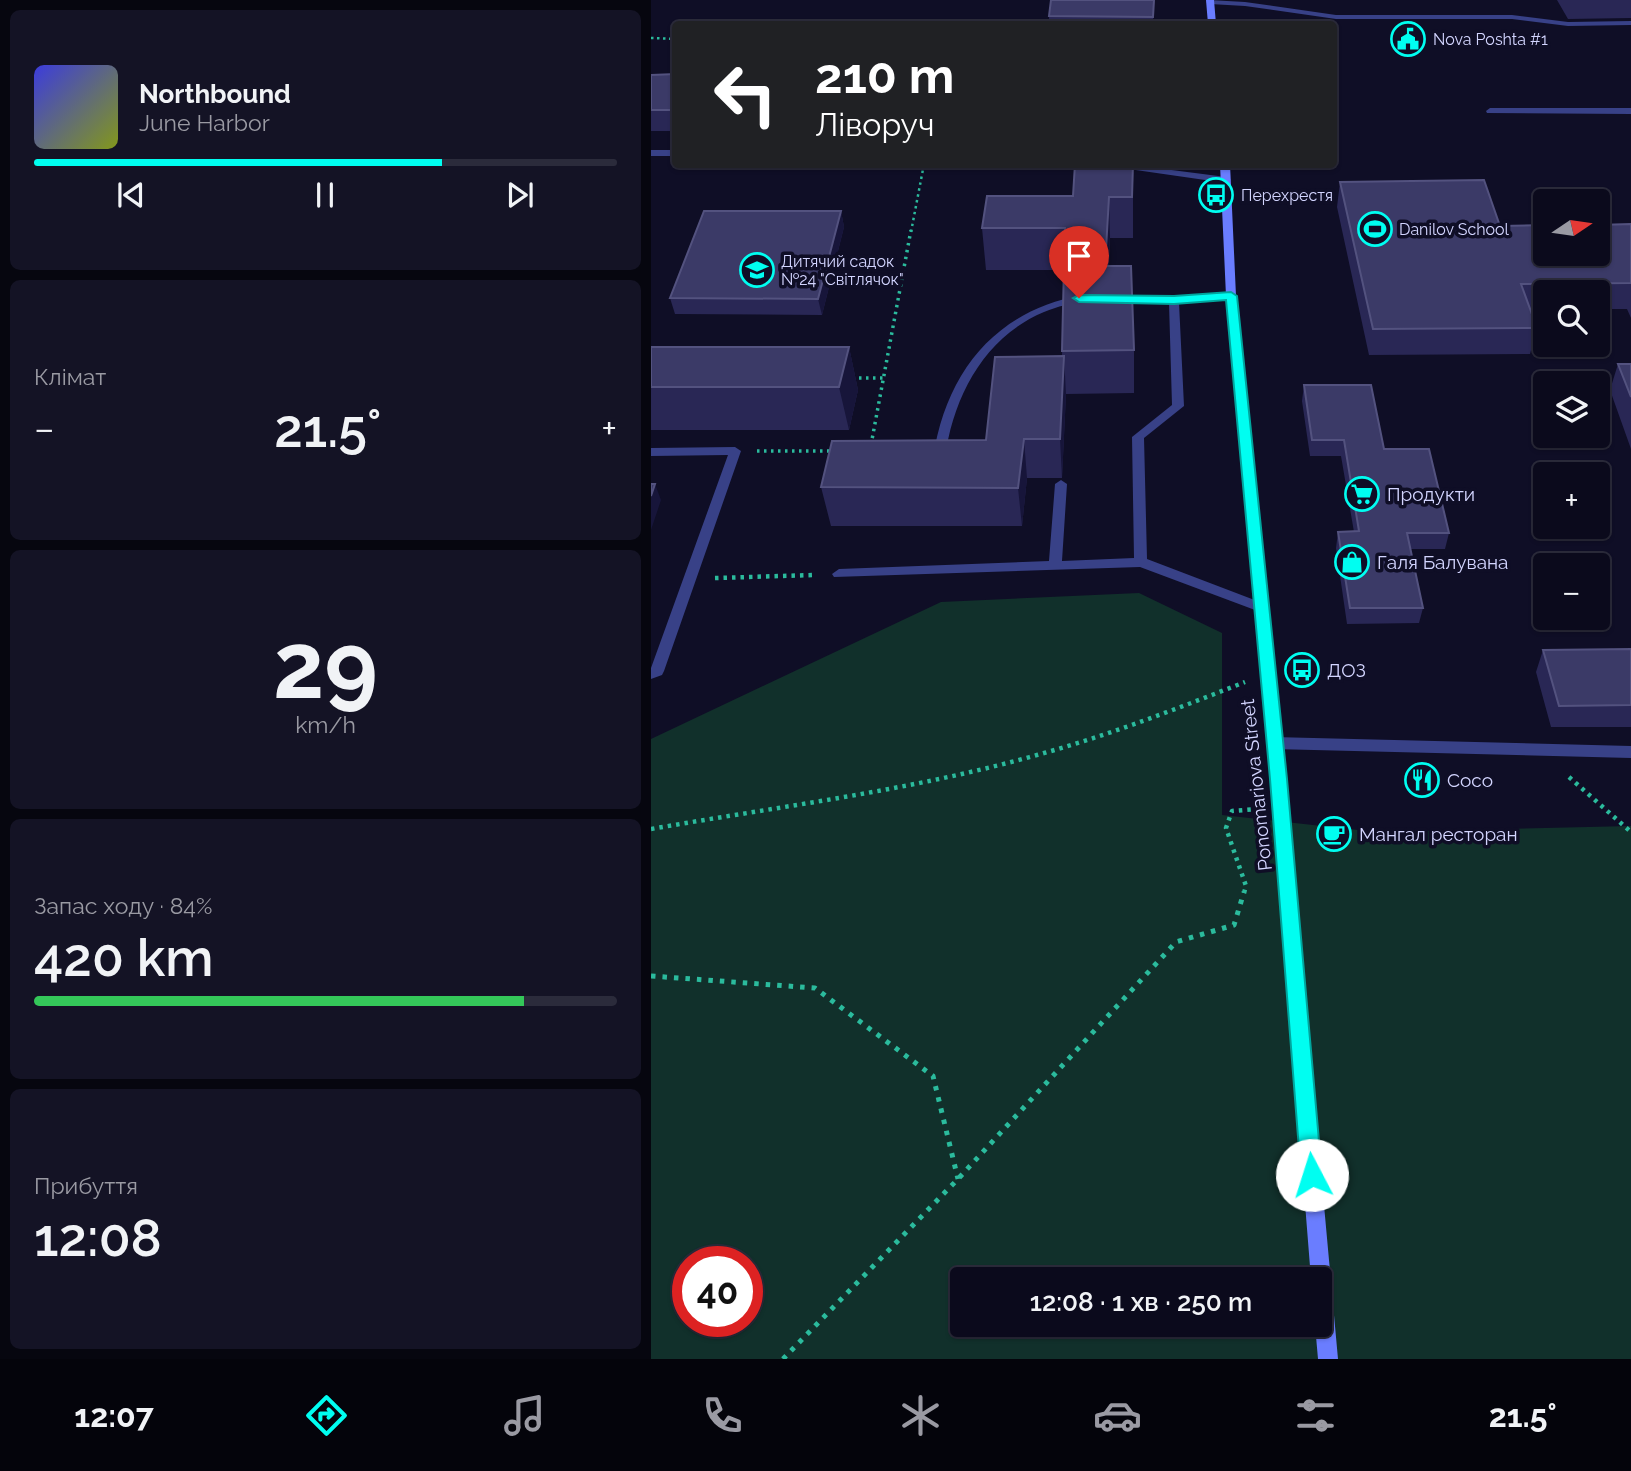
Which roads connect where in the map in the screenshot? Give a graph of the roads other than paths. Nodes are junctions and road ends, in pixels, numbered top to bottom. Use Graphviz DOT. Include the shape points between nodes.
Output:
graph roads {
  1 [pos="1210,1"];
  2 [pos="1212,21"];
  3 [pos="1631,23"];
  4 [pos="1490,111"];
  5 [pos="1631,111"];
  6 [pos="651,153"];
  7 [pos="672,153"];
  8 [pos="1130,168"];
  9 [pos="1225,168"];
  10 [pos="1226,180"];
  11 [pos="1231,296"];
  12 [pos="1093,299"];
  13 [pos="1106,299"];
  14 [pos="1174,300"];
  15 [pos="651,452"];
  16 [pos="937,464"];
  17 [pos="1061,484"];
  18 [pos="1141,562"];
  19 [pos="1055,566"];
  20 [pos="839,574"];
  21 [pos="1260,607"];
  22 [pos="651,674"];
  23 [pos="1273,743"];
  24 [pos="1631,752"];
  25 [pos="1328,1359"];
  1 -- 2 [label="street"];
  1 -- 3 [label="lane" via="1336,17 1512,17 1569,24"];
  4 -- 5 [label="lane"];
  6 -- 7 [label="lane"];
  8 -- 10 [label="lane"];
  9 -- 10 [label="street, Ponomariova Street"];
  10 -- 11 [label="street, Ponomariova Street"];
  11 -- 14 [label="lane"];
  11 -- 21 [label="street, Ponomariova Street"];
  12 -- 16 [label="lane" via="1045,306 1002,332 974,364 948,415"];
  13 -- 14 [label="lane"];
  14 -- 18 [label="lane" via="1178,405 1138,437"];
  15 -- 22 [label="lane" via="735,451 657,671"];
  17 -- 19 [label="lane"];
  18 -- 19 [label="lane"];
  18 -- 21 [label="lane"];
  19 -- 20 [label="lane"];
  21 -- 23 [label="street, Ponomariova Street"];
  23 -- 24 [label="lane"];
  23 -- 25 [label="street, Ponomariova Street"];
}
